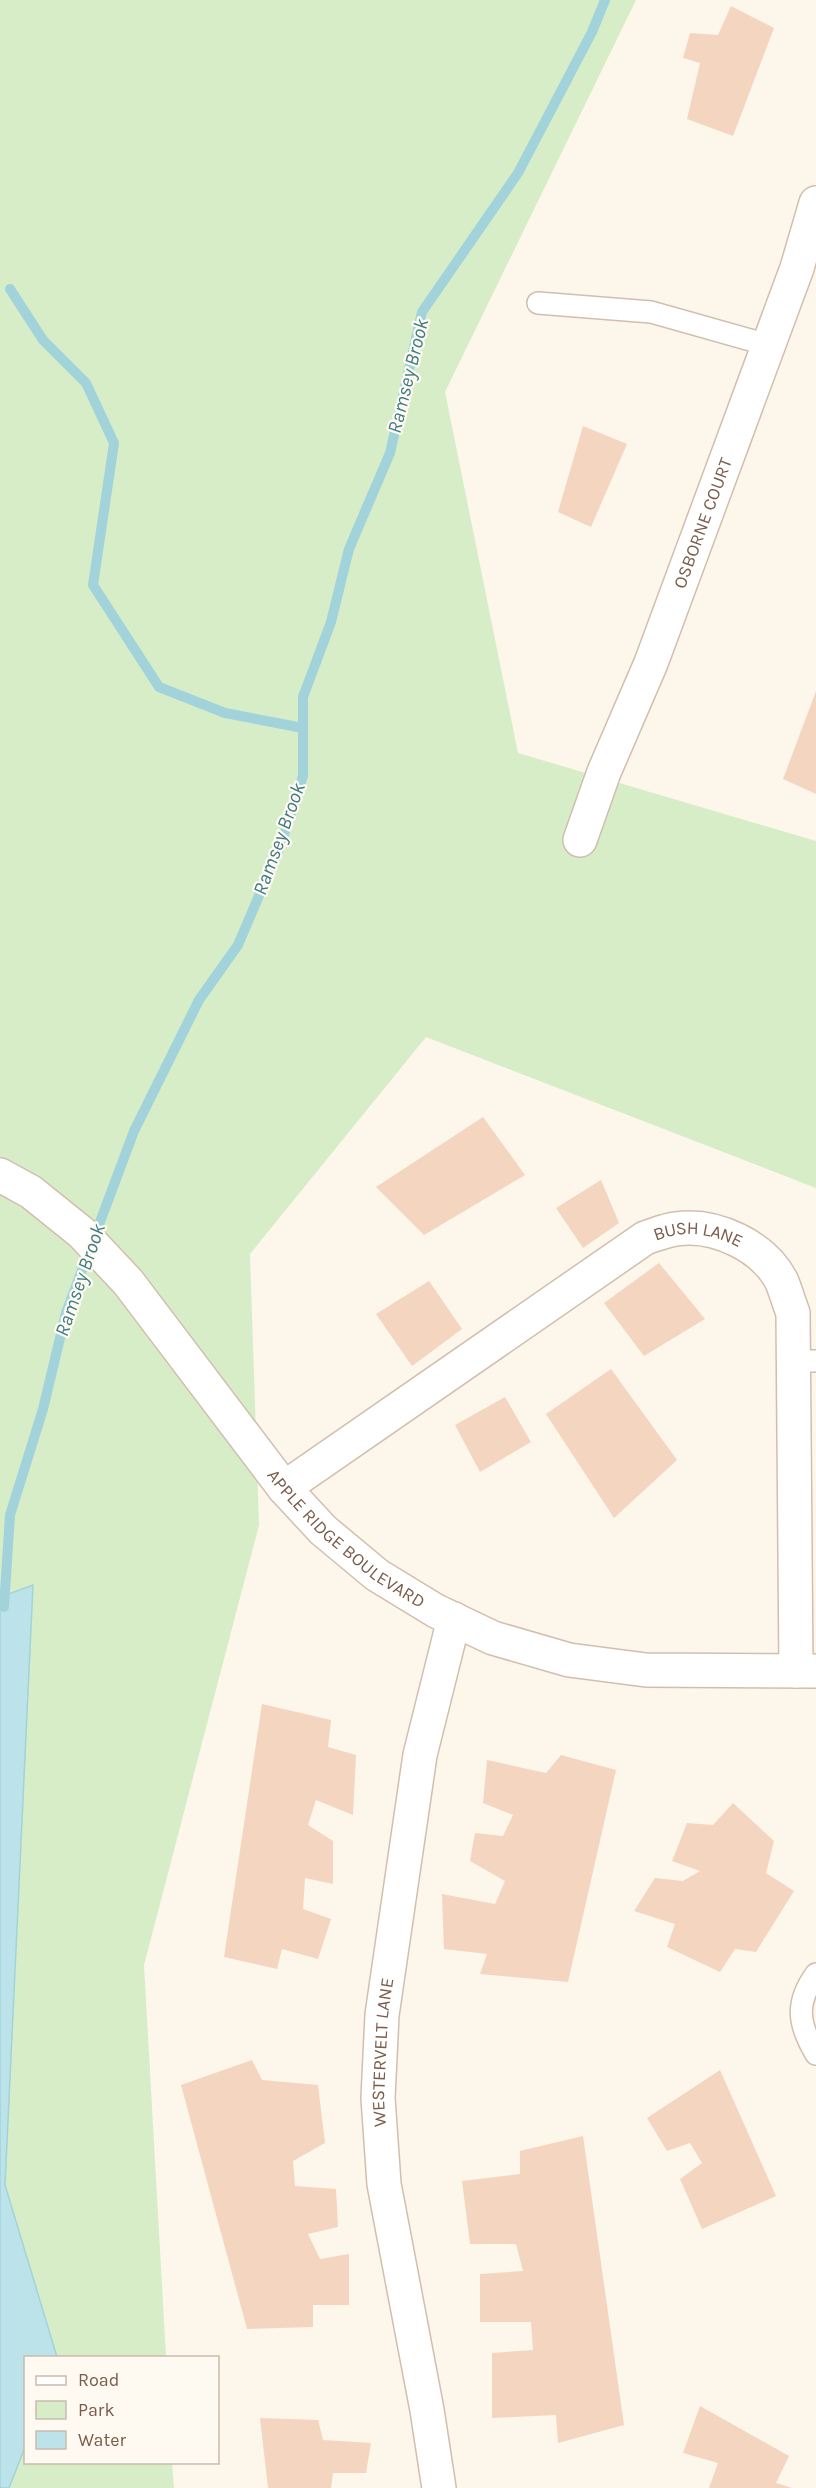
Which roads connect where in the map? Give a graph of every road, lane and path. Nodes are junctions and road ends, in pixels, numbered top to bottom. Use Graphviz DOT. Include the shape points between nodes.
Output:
graph roads {
  1 [pos="816,203"];
  2 [pos="538,303"];
  3 [pos="768,345"];
  4 [pos="580,840"];
  5 [pos="0,1175"];
  6 [pos="805,1361"];
  7 [pos="284,1488"];
  8 [pos="454,1619"];
  9 [pos="806,1671"];
  10 [pos="816,1974"];
  11 [pos="816,2054"];
  12 [pos="439,2488"];
  1 -- 3 [label="street, OSBORNE COURT"];
  2 -- 3 [label="lane" via="651,312"];
  3 -- 4 [label="street, OSBORNE COURT" via="651,663 604,772"];
  5 -- 7 [label="street, APPLE RIDGE BOULEVARD" via="31,1192 82,1233 128,1282"];
  6 -- 7 [label="street, BUSH LANE" via="781,1280 760,1255 717,1232 676,1228 645,1238"];
  6 -- 9 [label="street, BUSH LANE"];
  7 -- 8 [label="street, APPLE RIDGE BOULEVARD" via="323,1530 377,1575"];
  8 -- 9 [label="street, APPLE RIDGE BOULEVARD" via="493,1638 569,1660 646,1670"];
  8 -- 12 [label="street, WESTERVELT LANE" via="420,1755 382,2015 378,2098 384,2184"];
  10 -- 11 [label="lane" via="806,1988 800,2011 804,2035"];
}
